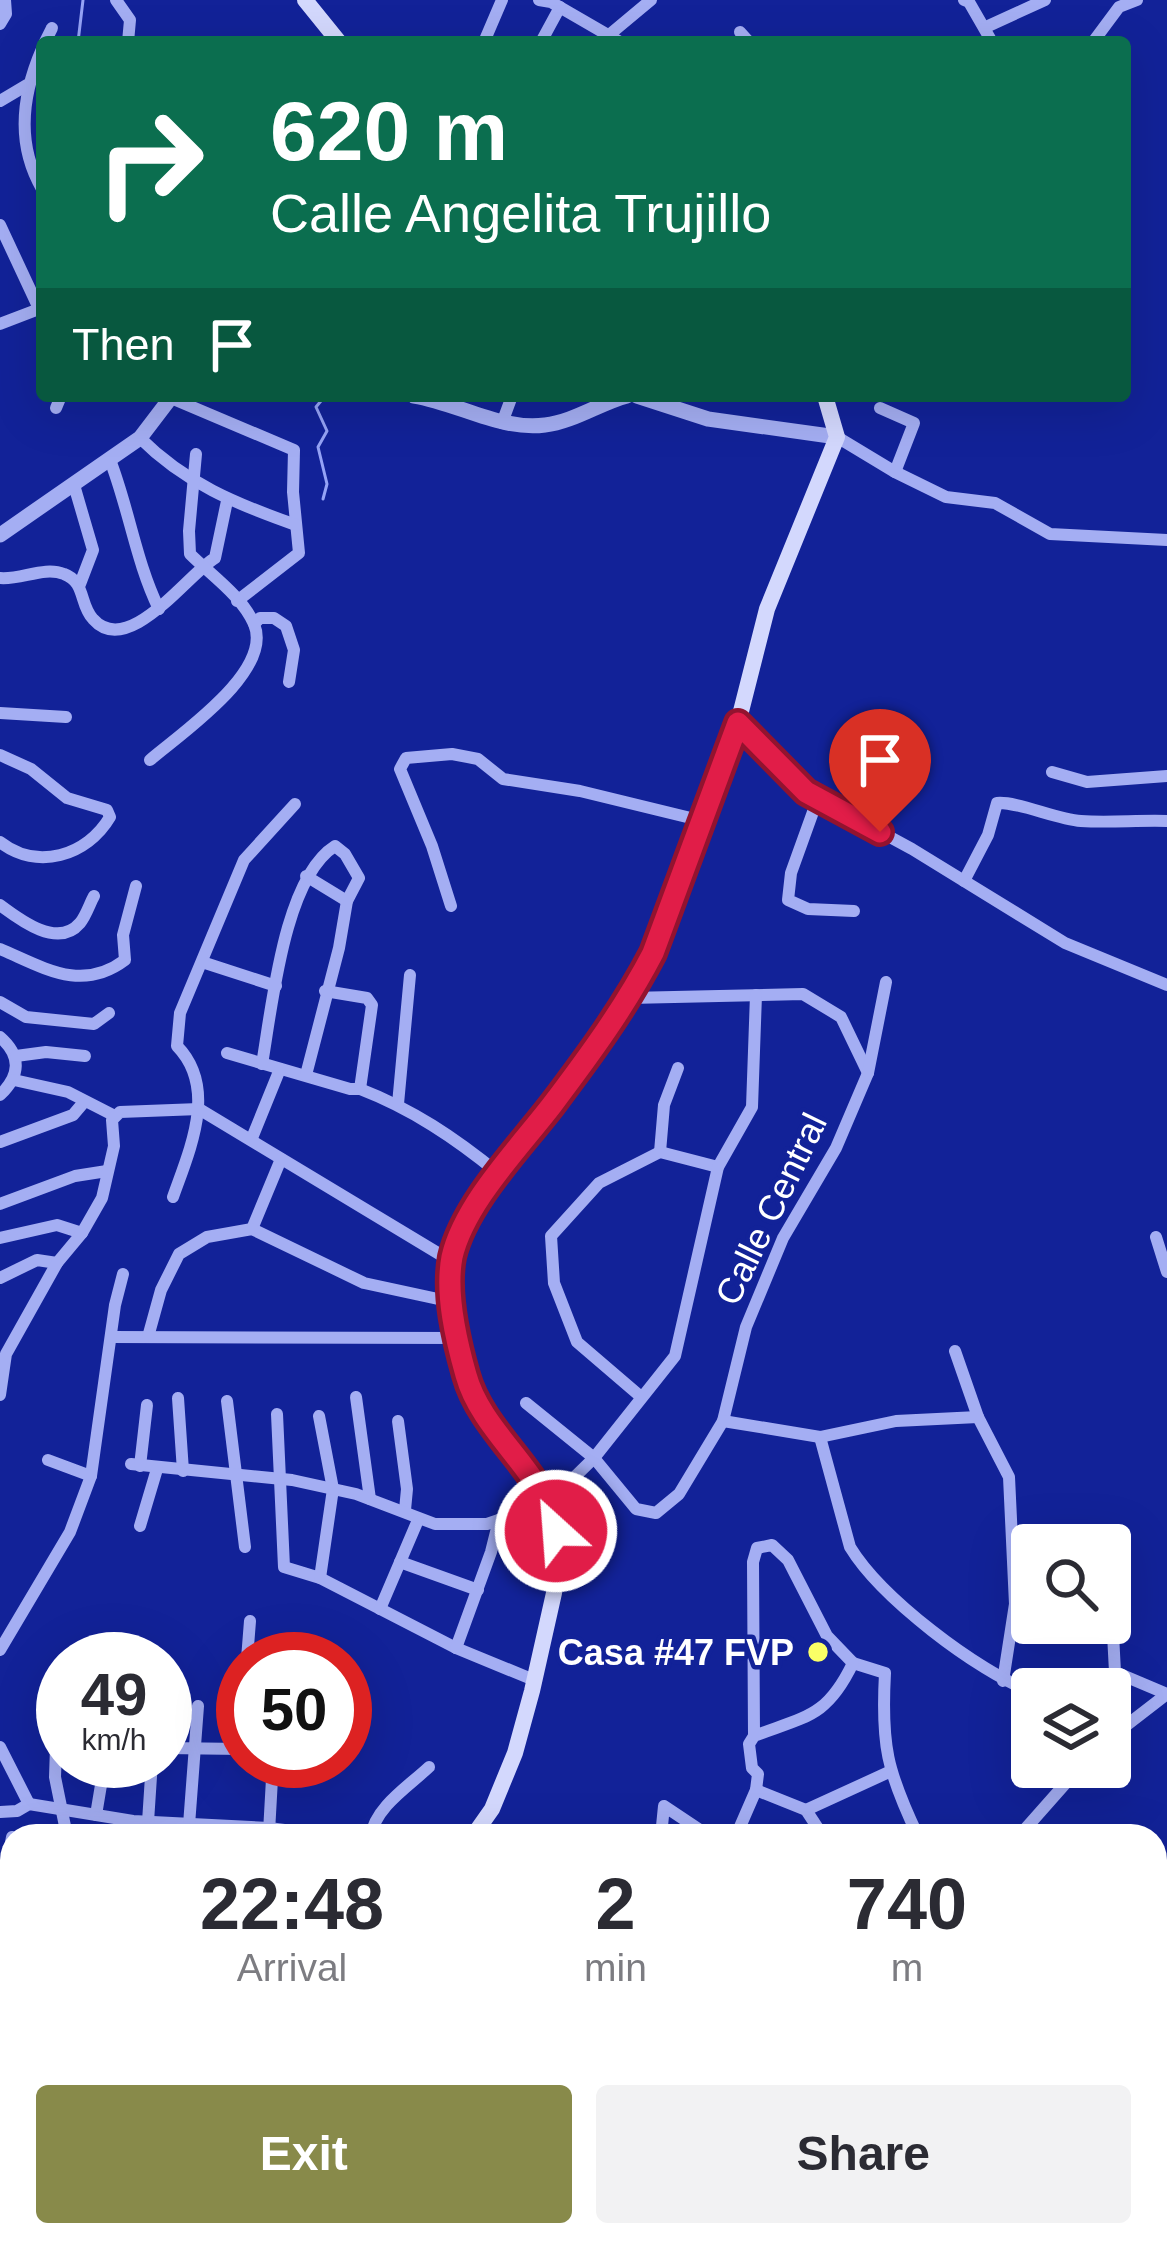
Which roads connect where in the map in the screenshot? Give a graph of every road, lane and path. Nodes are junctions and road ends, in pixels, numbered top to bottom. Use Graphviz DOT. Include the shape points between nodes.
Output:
graph roads {
  1 [pos="5,0"];
  2 [pos="116,0"];
  3 [pos="305,0"];
  4 [pos="502,0"];
  5 [pos="651,0"];
  6 [pos="1045,0"];
  7 [pos="1137,0"];
  8 [pos="969,1"];
  9 [pos="550,2"];
  10 [pos="0,24"];
  11 [pos="986,27"];
  12 [pos="52,28"];
  13 [pos="48,36"];
  14 [pos="129,36"];
  15 [pos="334,36"];
  16 [pos="487,36"];
  17 [pos="543,36"];
  18 [pos="609,36"];
  19 [pos="617,36"];
  20 [pos="990,36"];
  21 [pos="1098,36"];
  22 [pos="36,63"];
  23 [pos="26,85"];
  24 [pos="0,101"];
  25 [pos="36,179"];
  26 [pos="0,225"];
  27 [pos="36,301"];
  28 [pos="36,313"];
  29 [pos="0,324"];
  30 [pos="167,402"];
  31 [pos="183,402"];
  32 [pos="450,402"];
  33 [pos="510,402"];
  34 [pos="610,402"];
  35 [pos="657,402"];
  36 [pos="826,402"];
  37 [pos="880,408"];
  38 [pos="502,423"];
  39 [pos="837,436"];
  40 [pos="140,438"];
  41 [pos="196,454"];
  42 [pos="110,460"];
  43 [pos="895,472"];
  44 [pos="195,483"];
  45 [pos="74,485"];
  46 [pos="227,500"];
  47 [pos="296,525"];
  48 [pos="0,535"];
  49 [pos="1167,540"];
  50 [pos="202,566"];
  51 [pos="0,578"];
  52 [pos="80,584"];
  53 [pos="237,601"];
  54 [pos="159,609"];
  55 [pos="254,624"];
  56 [pos="289,682"];
  57 [pos="0,713"];
  58 [pos="66,717"];
  59 [pos="738,723"];
  60 [pos="0,755"];
  61 [pos="150,760"];
  62 [pos="1052,772"];
  63 [pos="1167,776"];
  64 [pos="818,798"];
  65 [pos="295,804"];
  66 [pos="699,820"];
  67 [pos="1167,821"];
  68 [pos="0,842"];
  69 [pos="306,876"];
  70 [pos="964,881"];
  71 [pos="136,886"];
  72 [pos="94,896"];
  73 [pos="347,901"];
  74 [pos="0,905"];
  75 [pos="451,906"];
  76 [pos="854,911"];
  77 [pos="0,950"];
  78 [pos="202,962"];
  79 [pos="410,975"];
  80 [pos="886,982"];
  81 [pos="1167,985"];
  82 [pos="276,986"];
  83 [pos="326,991"];
  84 [pos="756,995"];
  85 [pos="629,998"];
  86 [pos="0,1002"];
  87 [pos="109,1013"];
  88 [pos="0,1037"];
  89 [pos="227,1053"];
  90 [pos="16,1056"];
  91 [pos="86,1056"];
  92 [pos="262,1064"];
  93 [pos="678,1068"];
  94 [pos="280,1069"];
  95 [pos="868,1072"];
  96 [pos="306,1075"];
  97 [pos="14,1080"];
  98 [pos="360,1089"];
  99 [pos="0,1095"];
  100 [pos="84,1102"];
  101 [pos="398,1104"];
  102 [pos="199,1109"];
  103 [pos="113,1115"];
  104 [pos="252,1138"];
  105 [pos="0,1142"];
  106 [pos="660,1152"];
  107 [pos="280,1159"];
  108 [pos="718,1167"];
  109 [pos="107,1171"];
  110 [pos="498,1173"];
  111 [pos="172,1197"];
  112 [pos="0,1204"];
  113 [pos="252,1229"];
  114 [pos="82,1233"];
  115 [pos="0,1238"];
  116 [pos="1156,1238"];
  117 [pos="452,1261"];
  118 [pos="57,1263"];
  119 [pos="1167,1271"];
  120 [pos="123,1274"];
  121 [pos="0,1278"];
  122 [pos="452,1302"];
  123 [pos="111,1337"];
  124 [pos="148,1337"];
  125 [pos="457,1338"];
  126 [pos="956,1351"];
  127 [pos="0,1395"];
  128 [pos="640,1396"];
  129 [pos="356,1397"];
  130 [pos="178,1398"];
  131 [pos="227,1401"];
  132 [pos="526,1403"];
  133 [pos="147,1405"];
  134 [pos="277,1414"];
  135 [pos="319,1416"];
  136 [pos="978,1417"];
  137 [pos="398,1421"];
  138 [pos="723,1421"];
  139 [pos="820,1437"];
  140 [pos="594,1458"];
  141 [pos="48,1460"];
  142 [pos="157,1469"];
  143 [pos="183,1471"];
  144 [pos="234,1475"];
  145 [pos="91,1476"];
  146 [pos="280,1479"];
  147 [pos="333,1490"];
  148 [pos="370,1498"];
  149 [pos="548,1503"];
  150 [pos="405,1510"];
  151 [pos="418,1520"];
  152 [pos="499,1520"];
  153 [pos="140,1526"];
  154 [pos="245,1547"];
  155 [pos="400,1562"];
  156 [pos="320,1578"];
  157 [pos="478,1590"];
  158 [pos="380,1609"];
  159 [pos="250,1621"];
  160 [pos="249,1632"];
  161 [pos="1114,1644"];
  162 [pos="456,1648"];
  163 [pos="0,1650"];
  164 [pos="853,1663"];
  165 [pos="535,1680"];
  166 [pos="1003,1681"];
  167 [pos="1011,1684"];
  168 [pos="1167,1694"];
  169 [pos="198,1706"];
  170 [pos="1131,1715"];
  171 [pos="754,1736"];
  172 [pos="0,1747"];
  173 [pos="192,1749"];
  174 [pos="196,1749"];
  175 [pos="216,1749"];
  176 [pos="429,1767"];
  177 [pos="889,1772"];
  178 [pos="59,1788"];
  179 [pos="100,1788"];
  180 [pos="150,1788"];
  181 [pos="271,1788"];
  182 [pos="1061,1788"];
  183 [pos="756,1790"];
  184 [pos="23,1807"];
  185 [pos="65,1810"];
  186 [pos="806,1810"];
  187 [pos="0,1812"];
  188 [pos="96,1815"];
  189 [pos="148,1822"];
  190 [pos="17,1824"];
  191 [pos="66,1824"];
  192 [pos="121,1824"];
  193 [pos="143,1824"];
  194 [pos="159,1824"];
  195 [pos="182,1824"];
  196 [pos="269,1824"];
  197 [pos="373,1824"];
  198 [pos="481,1824"];
  199 [pos="662,1824"];
  200 [pos="691,1824"];
  201 [pos="741,1824"];
  202 [pos="815,1824"];
  203 [pos="912,1824"];
  204 [pos="1030,1824"];
  1 -- 10 [label="street"];
  2 -- 14 [label="street" via="130,20"];
  3 -- 15 [label="main road"];
  4 -- 16 [label="street"];
  5 -- 19 [label="street"];
  6 -- 11 [label="street"];
  7 -- 21 [label="street" via="1120,7"];
  8 -- 11 [label="street"];
  9 -- 17 [label="street"];
  9 -- 18 [label="street"];
  11 -- 20 [label="street"];
  12 -- 13 [label="street"];
  22 -- 23 [label="street"];
  23 -- 24 [label="street"];
  23 -- 25 [label="street"];
  26 -- 27 [label="street"];
  28 -- 29 [label="street"];
  30 -- 40 [label="street"];
  31 -- 47 [label="street" via="294,450"];
  32 -- 38 [label="street"];
  33 -- 38 [label="street"];
  34 -- 38 [label="street" via="544,426"];
  35 -- 39 [label="street" via="709,419"];
  36 -- 39 [label="main road"];
  37 -- 43 [label="street" via="914,422"];
  39 -- 43 [label="street"];
  39 -- 59 [label="main road" via="766,609"];
  40 -- 42 [label="street"];
  40 -- 44 [label="street"];
  41 -- 44 [label="street"];
  42 -- 45 [label="street"];
  42 -- 54 [label="street"];
  43 -- 49 [label="street" via="946,497 995,503 1050,534"];
  44 -- 46 [label="street"];
  44 -- 50 [label="street" via="188,531 190,554"];
  45 -- 48 [label="street"];
  45 -- 52 [label="street" via="93,550"];
  46 -- 47 [label="street"];
  46 -- 50 [label="street" via="217,552"];
  47 -- 53 [label="street" via="295,560"];
  50 -- 53 [label="street"];
  50 -- 54 [label="street"];
  51 -- 52 [label="street" via="53,572"];
  52 -- 54 [label="street" via="92,619 106,628 128,627"];
  53 -- 55 [label="street"];
  55 -- 56 [label="street" via="274,618 286,626"];
  55 -- 61 [label="street" via="253,662"];
  57 -- 58 [label="street"];
  59 -- 64 [label="street"];
  59 -- 66 [label="main road"];
  60 -- 68 [label="street" via="110,817 60,856 27,856"];
  62 -- 63 [label="street" via="1087,782"];
  64 -- 70 [label="street"];
  64 -- 76 [label="street" via="788,900 808,910"];
  65 -- 78 [label="street" via="244,860"];
  66 -- 75 [label="street" via="503,779 478,759 406,758 400,769"];
  66 -- 85 [label="main road"];
  67 -- 70 [label="street" via="1084,821 997,803"];
  69 -- 73 [label="street"];
  69 -- 73 [label="street" via="334,846 358,874"];
  69 -- 82 [label="street"];
  70 -- 81 [label="street" via="1065,943"];
  71 -- 77 [label="street" via="125,960 108,973 59,975"];
  72 -- 74 [label="street" via="79,924 63,933 34,929"];
  73 -- 83 [label="street"];
  78 -- 82 [label="street"];
  78 -- 102 [label="street" via="176,1037 199,1082"];
  79 -- 101 [label="street"];
  80 -- 95 [label="street, Calle Central"];
  82 -- 92 [label="street"];
  83 -- 96 [label="street"];
  83 -- 98 [label="street" via="372,1005"];
  84 -- 85 [label="street"];
  84 -- 95 [label="street" via="803,994 841,1017"];
  84 -- 108 [label="street" via="752,1107"];
  85 -- 110 [label="main road"];
  86 -- 87 [label="street" via="26,1017 94,1024"];
  88 -- 90 [label="street"];
  89 -- 92 [label="street"];
  90 -- 91 [label="street"];
  90 -- 97 [label="street"];
  92 -- 94 [label="street"];
  93 -- 106 [label="street"];
  94 -- 96 [label="street"];
  94 -- 104 [label="street"];
  95 -- 138 [label="street, Calle Central" via="746,1327"];
  96 -- 98 [label="street"];
  97 -- 99 [label="street"];
  97 -- 100 [label="street"];
  98 -- 101 [label="street"];
  100 -- 103 [label="street"];
  100 -- 105 [label="street" via="74,1115"];
  101 -- 110 [label="street"];
  102 -- 103 [label="street"];
  102 -- 104 [label="street"];
  102 -- 111 [label="street"];
  103 -- 109 [label="street"];
  104 -- 107 [label="street"];
  106 -- 108 [label="street"];
  106 -- 128 [label="street" via="599,1183 551,1236 554,1283 577,1342"];
  107 -- 113 [label="street"];
  107 -- 117 [label="street"];
  108 -- 128 [label="street" via="675,1356"];
  109 -- 112 [label="street"];
  109 -- 114 [label="street"];
  110 -- 117 [label="main road"];
  113 -- 122 [label="street" via="364,1283"];
  113 -- 124 [label="street" via="207,1237 179,1254"];
  114 -- 115 [label="street" via="57,1226"];
  114 -- 118 [label="street"];
  116 -- 119 [label="street"];
  117 -- 122 [label="main road"];
  118 -- 121 [label="street" via="37,1260"];
  118 -- 127 [label="street" via="6,1354"];
  120 -- 123 [label="street"];
  122 -- 125 [label="main road"];
  123 -- 124 [label="street"];
  123 -- 145 [label="street"];
  124 -- 125 [label="street"];
  125 -- 149 [label="main road" via="472,1396"];
  126 -- 136 [label="street"];
  128 -- 140 [label="street"];
  129 -- 148 [label="street"];
  130 -- 143 [label="street"];
  131 -- 144 [label="street"];
  132 -- 140 [label="street"];
  133 -- 142 [label="street" via="136,1465"];
  134 -- 146 [label="street"];
  135 -- 147 [label="street"];
  136 -- 139 [label="street" via="896,1421"];
  136 -- 166 [label="street" via="1009,1477 1015,1604"];
  137 -- 150 [label="street"];
  138 -- 139 [label="street"];
  138 -- 140 [label="street, Calle Central" via="679,1494 656,1513 636,1509"];
  139 -- 166 [label="street" via="860,1564"];
  140 -- 149 [label="street"];
  141 -- 145 [label="street"];
  142 -- 143 [label="street"];
  142 -- 153 [label="street"];
  143 -- 144 [label="street"];
  144 -- 146 [label="street"];
  144 -- 154 [label="street"];
  145 -- 163 [label="street" via="70,1532"];
  146 -- 147 [label="street"];
  146 -- 156 [label="street" via="284,1567"];
  147 -- 148 [label="street"];
  147 -- 156 [label="street"];
  148 -- 150 [label="street"];
  149 -- 152 [label="street"];
  149 -- 165 [label="main road" via="556,1562"];
  150 -- 151 [label="street"];
  151 -- 152 [label="street"];
  151 -- 155 [label="street"];
  152 -- 157 [label="street"];
  155 -- 157 [label="street"];
  155 -- 158 [label="street"];
  156 -- 158 [label="street"];
  157 -- 162 [label="street"];
  158 -- 162 [label="street"];
  159 -- 160 [label="street"];
  161 -- 168 [label="street" via="1115,1672"];
  162 -- 165 [label="street"];
  164 -- 171 [label="street" via="819,1711"];
  164 -- 171 [label="street" via="827,1636 788,1560 772,1545 758,1548"];
  164 -- 177 [label="street" via="885,1673"];
  165 -- 198 [label="main road" via="515,1754"];
  166 -- 167 [label="street"];
  168 -- 170 [label="street"];
  169 -- 174 [label="street"];
  171 -- 183 [label="street"];
  172 -- 184 [label="street"];
  173 -- 174 [label="street"];
  174 -- 175 [label="street"];
  174 -- 195 [label="street"];
  176 -- 197 [label="street"];
  177 -- 186 [label="street"];
  177 -- 203 [label="street"];
  178 -- 185 [label="street"];
  179 -- 188 [label="street"];
  180 -- 189 [label="street"];
  181 -- 196 [label="street"];
  182 -- 204 [label="street"];
  183 -- 186 [label="street"];
  183 -- 201 [label="street"];
  184 -- 185 [label="street"];
  184 -- 187 [label="street"];
  184 -- 190 [label="street"];
  185 -- 188 [label="street"];
  185 -- 191 [label="street"];
  186 -- 202 [label="street"];
  188 -- 192 [label="street"];
  189 -- 193 [label="street"];
  189 -- 194 [label="street"];
  199 -- 200 [label="street" via="664,1806"];
}
